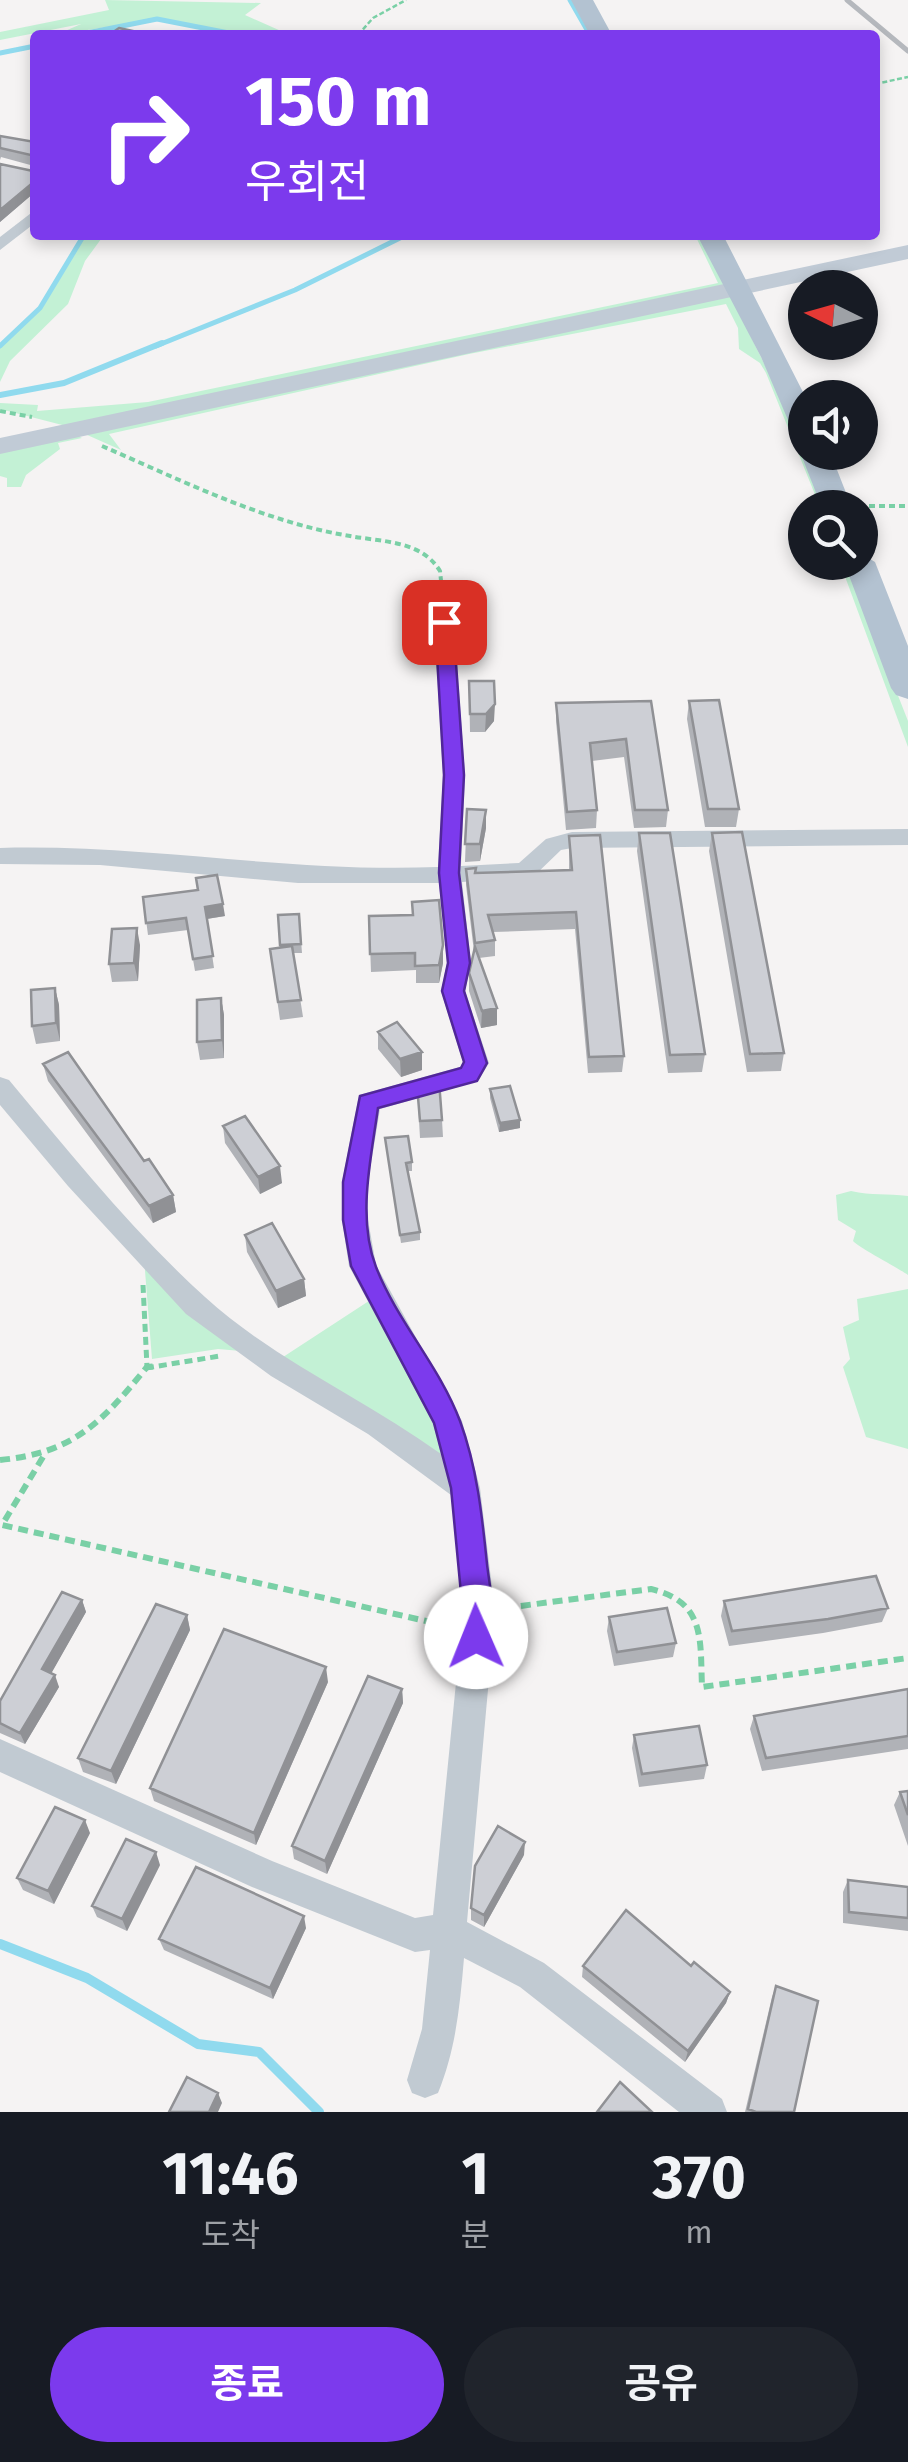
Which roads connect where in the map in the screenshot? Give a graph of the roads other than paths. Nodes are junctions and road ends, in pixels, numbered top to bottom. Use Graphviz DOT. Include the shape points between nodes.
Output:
graph roads {
  1 [pos="582,0"];
  2 [pos="598,30"];
  3 [pos="30,219"];
  4 [pos="713,240"];
  5 [pos="0,246"];
  6 [pos="908,252"];
  7 [pos="737,288"];
  8 [pos="788,387"];
  9 [pos="0,446"];
  10 [pos="866,580"];
  11 [pos="444,622"];
  12 [pos="908,688"];
  13 [pos="908,836"];
  14 [pos="0,856"];
  15 [pos="449,873"];
  16 [pos="0,1087"];
  17 [pos="465,1488"];
  18 [pos="0,1755"];
  19 [pos="446,1930"];
  20 [pos="424,2080"];
  21 [pos="709,2112"];
  1 -- 2 [label="main road"];
  3 -- 5 [label="street"];
  4 -- 7 [label="main road"];
  6 -- 7 [label="main road"];
  7 -- 8 [label="main road"];
  7 -- 9 [label="main road"];
  10 -- 12 [label="main road"];
  11 -- 15 [label="street" via="454,775"];
  13 -- 15 [label="street" via="572,840 554,844 525,871"];
  14 -- 15 [label="street" via="133,857 266,874"];
  15 -- 17 [label="street" via="459,963 453,991 476,1063 469,1074 368,1102 355,1220 363,1266 447,1421"];
  16 -- 17 [label="street" via="196,1306"];
  17 -- 19 [label="street" via="478,1624"];
  18 -- 19 [label="street" via="399,1929 416,1935"];
  19 -- 20 [label="street" via="440,2029"];
  19 -- 21 [label="street" via="532,1975"];
}
